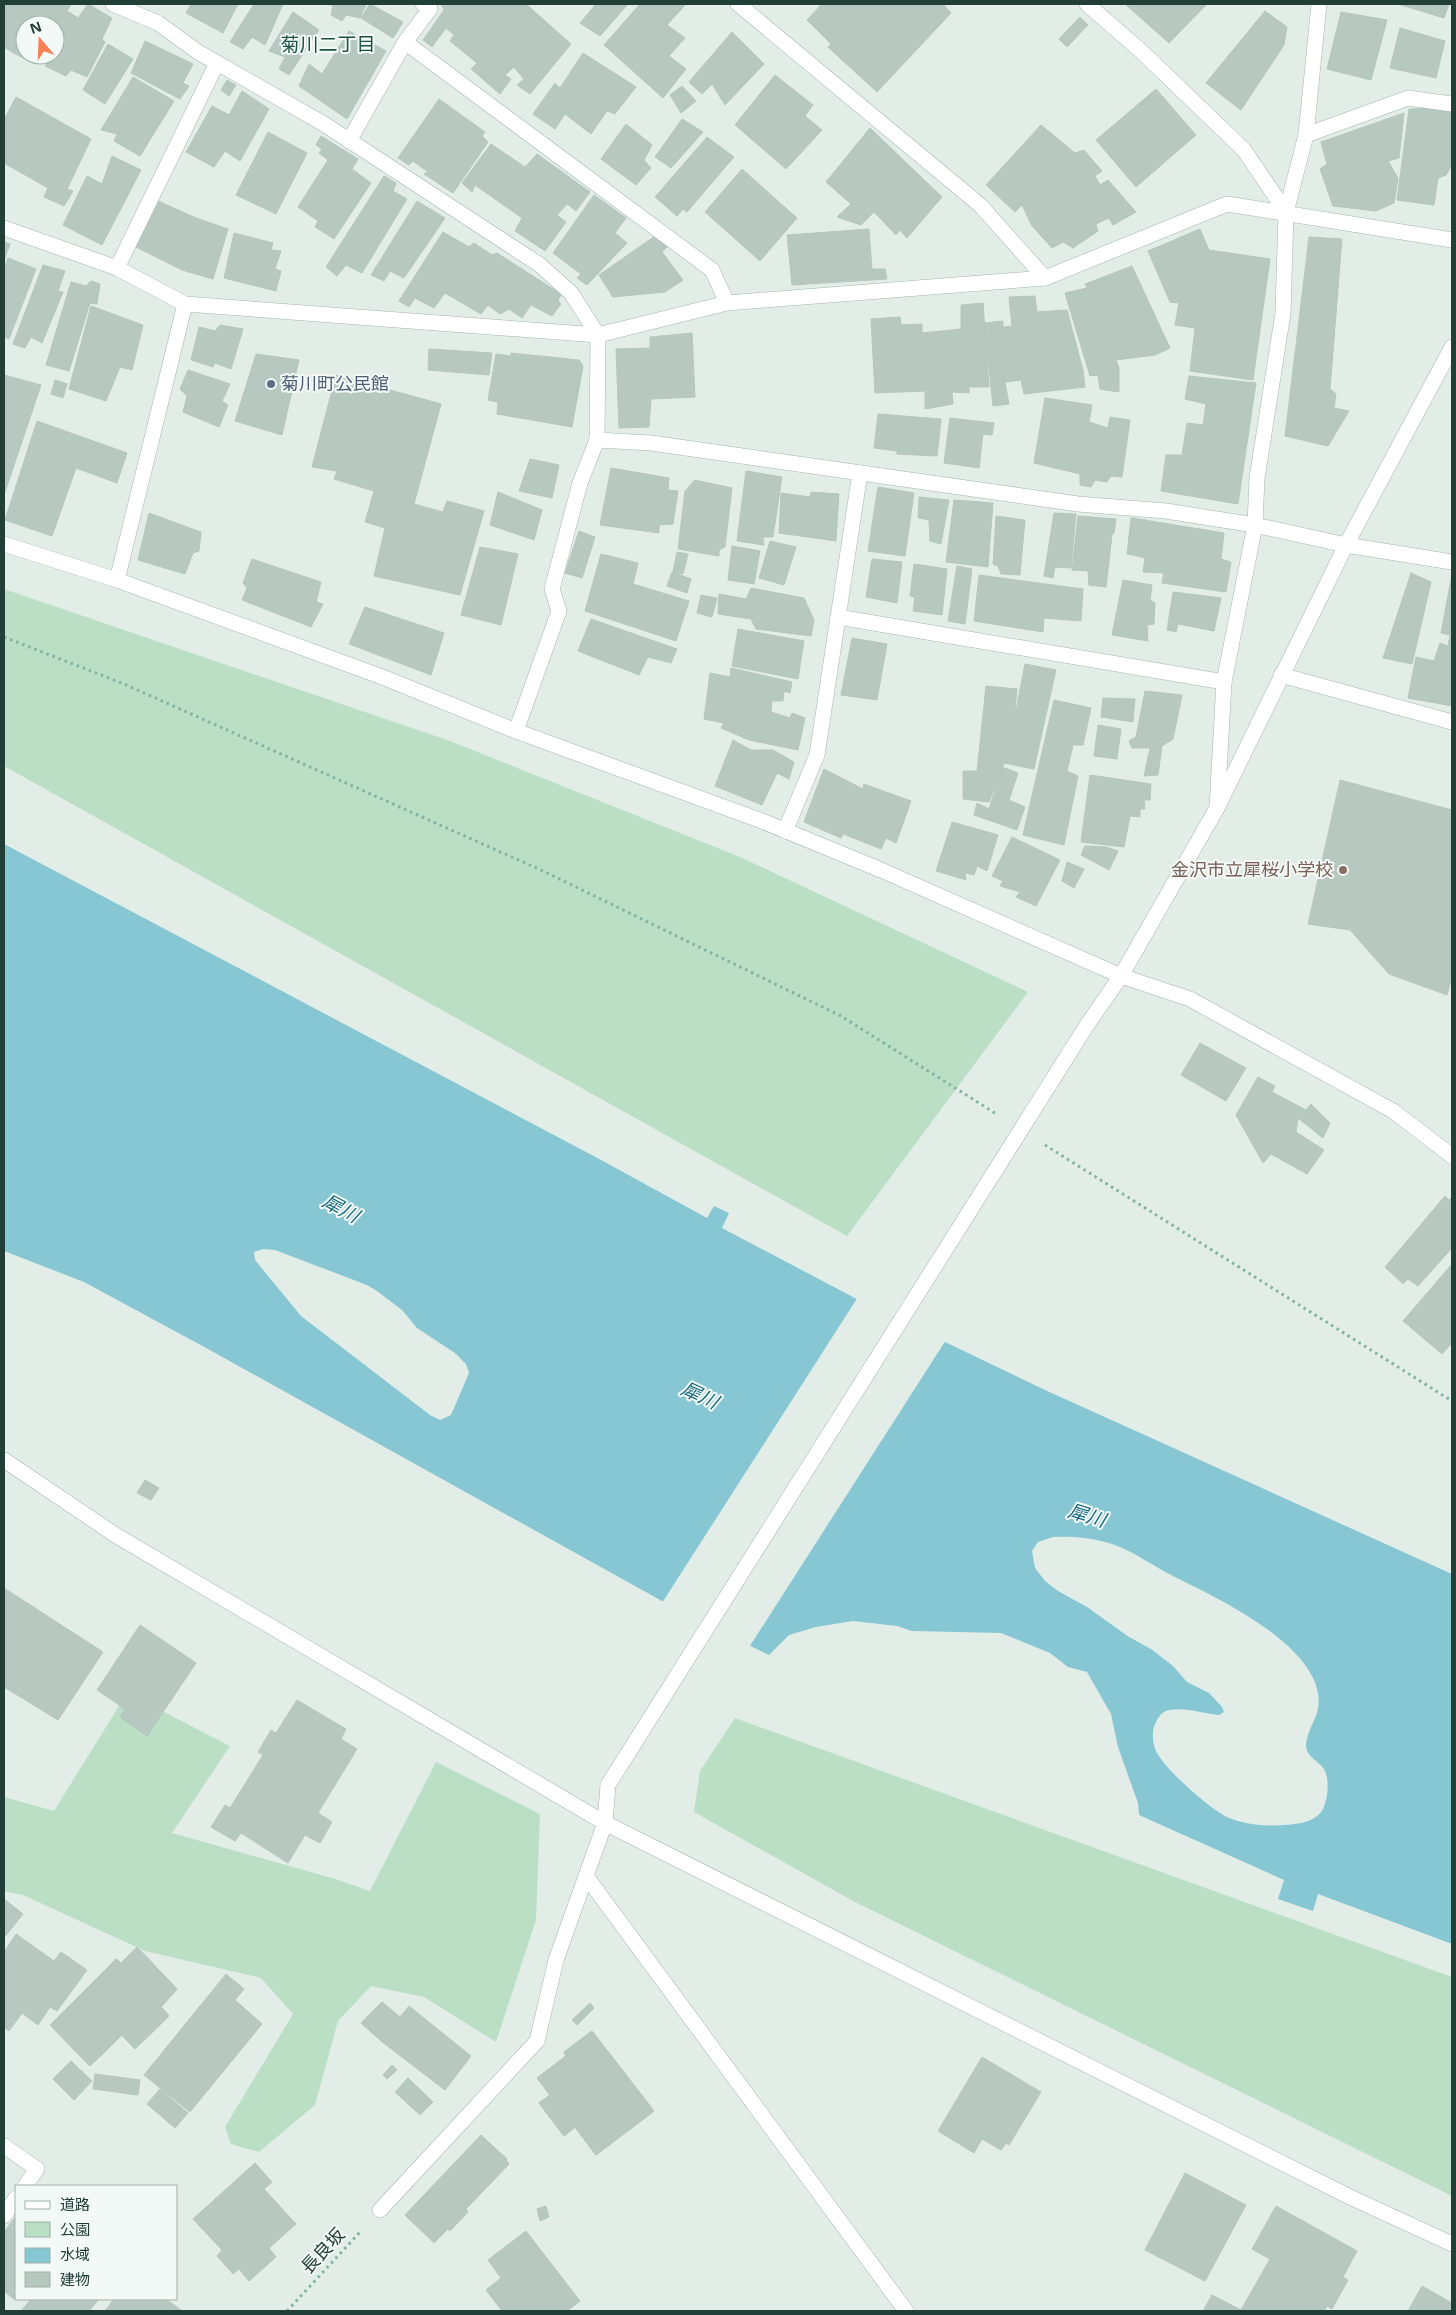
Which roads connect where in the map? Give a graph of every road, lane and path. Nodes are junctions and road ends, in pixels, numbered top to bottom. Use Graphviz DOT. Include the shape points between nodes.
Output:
graph roads {
  1 [pos="115,4"];
  2 [pos="423,4"];
  3 [pos="738,4"];
  4 [pos="1087,4"];
  5 [pos="1318,4"];
  6 [pos="404,42"];
  7 [pos="217,62"];
  8 [pos="1452,104"];
  9 [pos="1306,135"];
  10 [pos="349,141"];
  11 [pos="1286,212"];
  12 [pos="4,228"];
  13 [pos="1452,240"];
  14 [pos="117,268"];
  15 [pos="1045,278"];
  16 [pos="727,303"];
  17 [pos="185,304"];
  18 [pos="598,335"];
  19 [pos="1452,347"];
  20 [pos="597,440"];
  21 [pos="860,473"];
  22 [pos="1255,525"];
  23 [pos="4,544"];
  24 [pos="1346,545"];
  25 [pos="1452,562"];
  26 [pos="118,580"];
  27 [pos="838,617"];
  28 [pos="4,637"];
  29 [pos="1281,675"];
  30 [pos="1224,682"];
  31 [pos="1452,722"];
  32 [pos="516,731"];
  33 [pos="1217,808"];
  34 [pos="785,831"];
  35 [pos="1121,976"];
  36 [pos="1006,1120"];
  37 [pos="1040,1141"];
  38 [pos="1452,1156"];
  39 [pos="1452,1401"];
  40 [pos="4,1460"];
  41 [pos="605,1822"];
  42 [pos="586,1876"];
  43 [pos="4,2146"];
  44 [pos="26,2185"];
  45 [pos="15,2200"];
  46 [pos="380,2210"];
  47 [pos="4,2216"];
  48 [pos="1452,2244"];
  49 [pos="287,2311"];
  50 [pos="906,2311"];
  1 -- 7 [label="street" via="158,23"];
  2 -- 6 [label="street" via="430,9"];
  3 -- 15 [label="street" via="980,205"];
  4 -- 11 [label="street" via="1244,150"];
  5 -- 9 [label="street"];
  6 -- 10 [label="street"];
  6 -- 16 [label="street" via="712,270"];
  7 -- 10 [label="street"];
  7 -- 14 [label="street"];
  8 -- 9 [label="street" via="1408,98"];
  9 -- 11 [label="street"];
  10 -- 18 [label="street" via="540,265 571,293"];
  11 -- 13 [label="street"];
  11 -- 15 [label="street" via="1227,204"];
  11 -- 22 [label="street" via="1283,313 1257,478"];
  12 -- 14 [label="street"];
  14 -- 17 [label="street"];
  15 -- 16 [label="street"];
  16 -- 18 [label="street"];
  17 -- 18 [label="street"];
  17 -- 26 [label="street"];
  18 -- 20 [label="street"];
  19 -- 24 [label="street"];
  20 -- 21 [label="street" via="651,443"];
  20 -- 32 [label="street" via="580,483 552,589 559,611"];
  21 -- 22 [label="street"];
  21 -- 27 [label="street"];
  22 -- 24 [label="street"];
  22 -- 30 [label="street"];
  23 -- 26 [label="street"];
  24 -- 25 [label="street"];
  24 -- 29 [label="street"];
  26 -- 32 [label="street" via="385,678"];
  27 -- 30 [label="street"];
  27 -- 34 [label="street" via="817,754"];
  28 -- 36 [label="path" via="124,684 550,874 840,1016"];
  29 -- 31 [label="street"];
  29 -- 33 [label="street"];
  30 -- 33 [label="street"];
  32 -- 34 [label="street"];
  33 -- 35 [label="street"];
  34 -- 35 [label="street"];
  35 -- 38 [label="street" via="1190,999 1393,1111"];
  35 -- 41 [label="street, bridge" via="608,1785"];
  37 -- 39 [label="path"];
  40 -- 41 [label="street" via="117,1536"];
  41 -- 42 [label="street"];
  41 -- 48 [label="street" via="1350,2197"];
  42 -- 46 [label="street" via="556,1960 537,2040"];
  42 -- 50 [label="street"];
  43 -- 44 [label="street" via="37,2169"];
  45 -- 47 [label="street"];
  46 -- 49 [label="path, 長良坂"];
}
